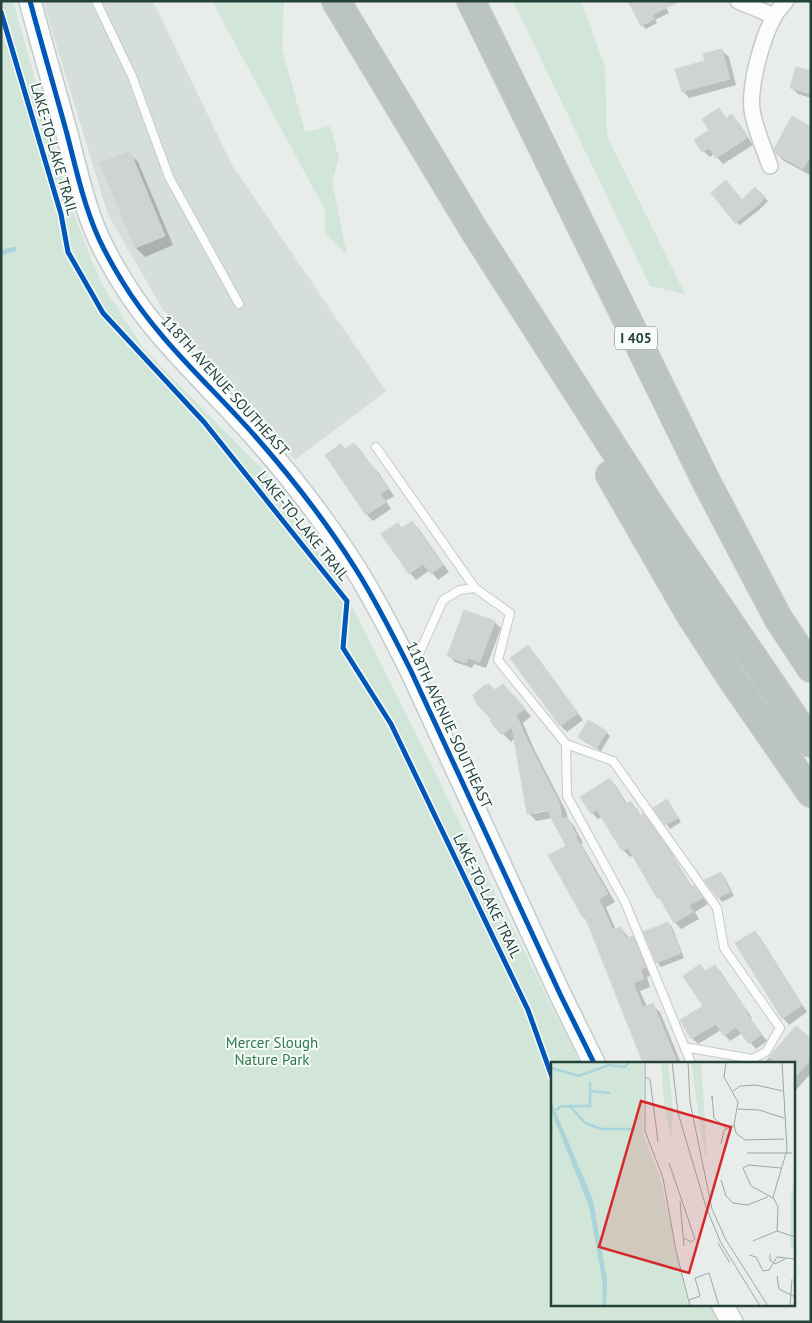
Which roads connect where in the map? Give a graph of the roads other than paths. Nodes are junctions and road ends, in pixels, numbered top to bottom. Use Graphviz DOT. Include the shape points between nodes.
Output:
graph roads {
  1 [pos="30,1"];
  2 [pos="96,1"];
  3 [pos="336,1"];
  4 [pos="471,1"];
  5 [pos="738,1"];
  6 [pos="786,1"];
  7 [pos="774,16"];
  8 [pos="770,166"];
  9 [pos="474,230"];
  10 [pos="239,304"];
  11 [pos="376,447"];
  12 [pos="475,588"];
  13 [pos="811,668"];
  14 [pos="411,671"];
  15 [pos="811,743"];
  16 [pos="566,744"];
  17 [pos="811,792"];
  18 [pos="685,1047"];
  19 [pos="594,1062"];
  20 [pos="691,1062"];
  21 [pos="723,1306"];
  22 [pos="732,1322"];
  1 -- 14 [label="street, 118TH AVENUE SOUTHEAST" via="83,194 99,239 122,282 168,342 254,436 323,520 369,591"];
  2 -- 10 [label="lane" via="132,76 169,177"];
  3 -- 9 [label="highway"];
  4 -- 13 [label="highway, I 405" via="712,494 778,618"];
  5 -- 7 [label="street"];
  6 -- 7 [label="street"];
  7 -- 8 [label="street" via="764,39 752,100 754,117"];
  9 -- 15 [label="highway" via="656,513"];
  9 -- 17 [label="highway" via="690,614"];
  11 -- 12 [label="lane"];
  12 -- 14 [label="lane" via="460,590 443,600"];
  12 -- 16 [label="lane" via="510,613 498,660"];
  14 -- 19 [label="street, 118TH AVENUE SOUTHEAST"];
  16 -- 18 [label="lane" via="567,796 625,902"];
  16 -- 18 [label="lane" via="614,761 717,908 724,948 780,1028 766,1052 752,1059"];
  18 -- 20 [label="lane"];
  21 -- 22 [label="street"];
}
